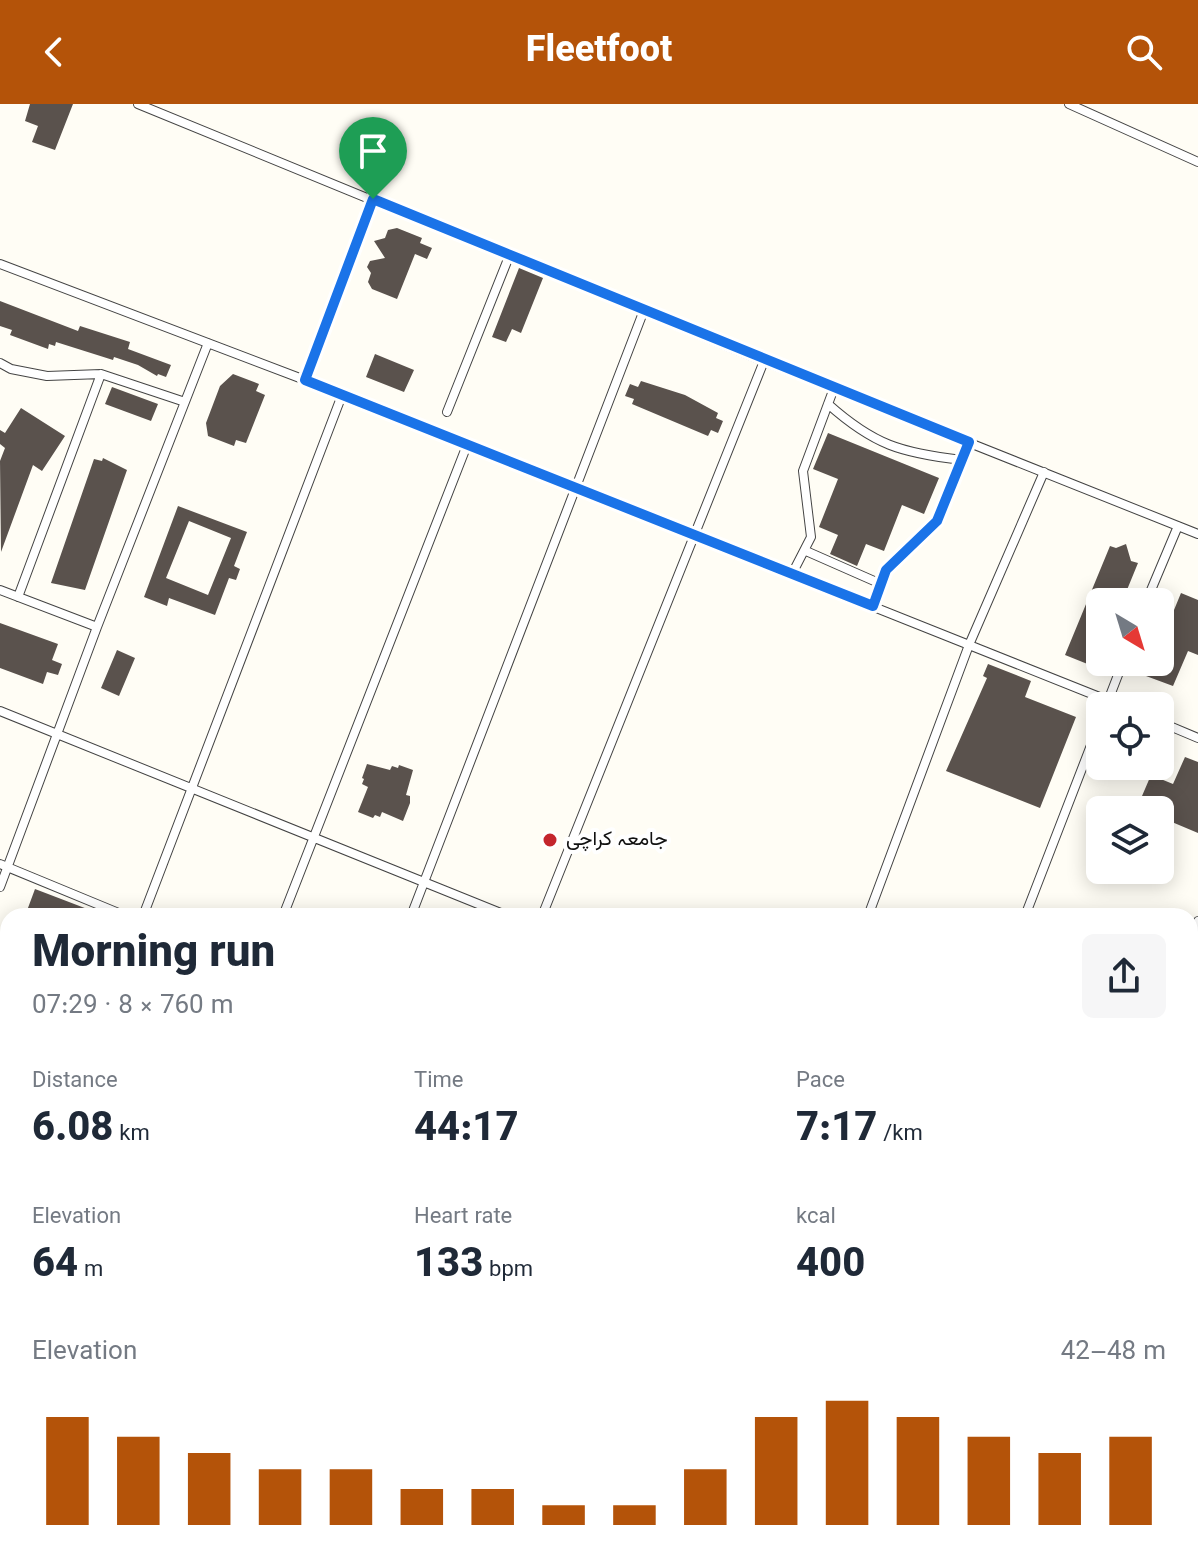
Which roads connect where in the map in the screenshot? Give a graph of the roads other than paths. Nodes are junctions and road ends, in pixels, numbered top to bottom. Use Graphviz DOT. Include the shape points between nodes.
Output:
graph roads {
  1 [pos="138,104"];
  2 [pos="1069,104"];
  3 [pos="1198,162"];
  4 [pos="373,199"];
  5 [pos="510,254"];
  6 [pos="0,264"];
  7 [pos="644,310"];
  8 [pos="208,343"];
  9 [pos="764,361"];
  10 [pos="1,366"];
  11 [pos="101,374"];
  12 [pos="305,380"];
  13 [pos="834,388"];
  14 [pos="342,395"];
  15 [pos="185,402"];
  16 [pos="828,404"];
  17 [pos="447,412"];
  18 [pos="969,442"];
  19 [pos="467,445"];
  20 [pos="962,460"];
  21 [pos="1044,472"];
  22 [pos="574,487"];
  23 [pos="1178,526"];
  24 [pos="1198,534"];
  25 [pos="694,535"];
  26 [pos="806,551"];
  27 [pos="792,574"];
  28 [pos="881,584"];
  29 [pos="1152,588"];
  30 [pos="0,590"];
  31 [pos="18,597"];
  32 [pos="873,606"];
  33 [pos="97,627"];
  34 [pos="969,645"];
  35 [pos="1086,694"];
  36 [pos="0,711"];
  37 [pos="1174,728"];
  38 [pos="59,735"];
  39 [pos="1198,738"];
  40 [pos="1086,758"];
  41 [pos="191,788"];
  42 [pos="312,837"];
  43 [pos="4,866"];
  44 [pos="425,883"];
  45 [pos="0,887"];
  46 [pos="106,908"];
  47 [pos="146,908"];
  48 [pos="286,908"];
  49 [pos="414,908"];
  50 [pos="488,908"];
  51 [pos="545,908"];
  52 [pos="871,908"];
  53 [pos="1028,908"];
  1 -- 4 [label="lane"];
  2 -- 3 [label="lane"];
  4 -- 5 [label="lane"];
  4 -- 12 [label="lane"];
  5 -- 7 [label="lane"];
  5 -- 17 [label="lane"];
  6 -- 8 [label="lane"];
  7 -- 9 [label="lane"];
  7 -- 22 [label="lane"];
  8 -- 12 [label="lane"];
  8 -- 15 [label="lane"];
  9 -- 13 [label="lane"];
  9 -- 25 [label="lane"];
  10 -- 11 [label="lane" via="47,376"];
  11 -- 15 [label="lane"];
  11 -- 31 [label="lane"];
  12 -- 14 [label="lane"];
  13 -- 16 [label="lane"];
  13 -- 18 [label="lane"];
  14 -- 19 [label="lane"];
  14 -- 41 [label="lane"];
  15 -- 33 [label="lane"];
  16 -- 20 [label="lane" via="870,437 914,455"];
  16 -- 26 [label="lane" via="803,471 811,537"];
  18 -- 20 [label="lane"];
  18 -- 21 [label="lane"];
  19 -- 22 [label="lane"];
  19 -- 42 [label="lane"];
  20 -- 28 [label="lane" via="937,521 886,570"];
  21 -- 23 [label="lane"];
  21 -- 34 [label="lane"];
  22 -- 25 [label="lane"];
  22 -- 44 [label="lane"];
  23 -- 24 [label="lane"];
  23 -- 29 [label="lane"];
  25 -- 27 [label="lane"];
  25 -- 51 [label="lane"];
  26 -- 27 [label="lane"];
  26 -- 28 [label="lane"];
  27 -- 32 [label="lane"];
  28 -- 32 [label="lane"];
  30 -- 31 [label="lane"];
  31 -- 33 [label="lane"];
  32 -- 34 [label="lane"];
  33 -- 38 [label="lane"];
  34 -- 35 [label="lane"];
  34 -- 52 [label="lane"];
  36 -- 38 [label="lane"];
  37 -- 39 [label="lane"];
  38 -- 41 [label="lane"];
  38 -- 43 [label="lane"];
  40 -- 53 [label="lane"];
  41 -- 42 [label="lane"];
  41 -- 47 [label="lane"];
  42 -- 44 [label="lane"];
  42 -- 48 [label="lane"];
  43 -- 45 [label="lane"];
  43 -- 46 [label="lane"];
  44 -- 49 [label="lane"];
  44 -- 50 [label="lane"];
}
